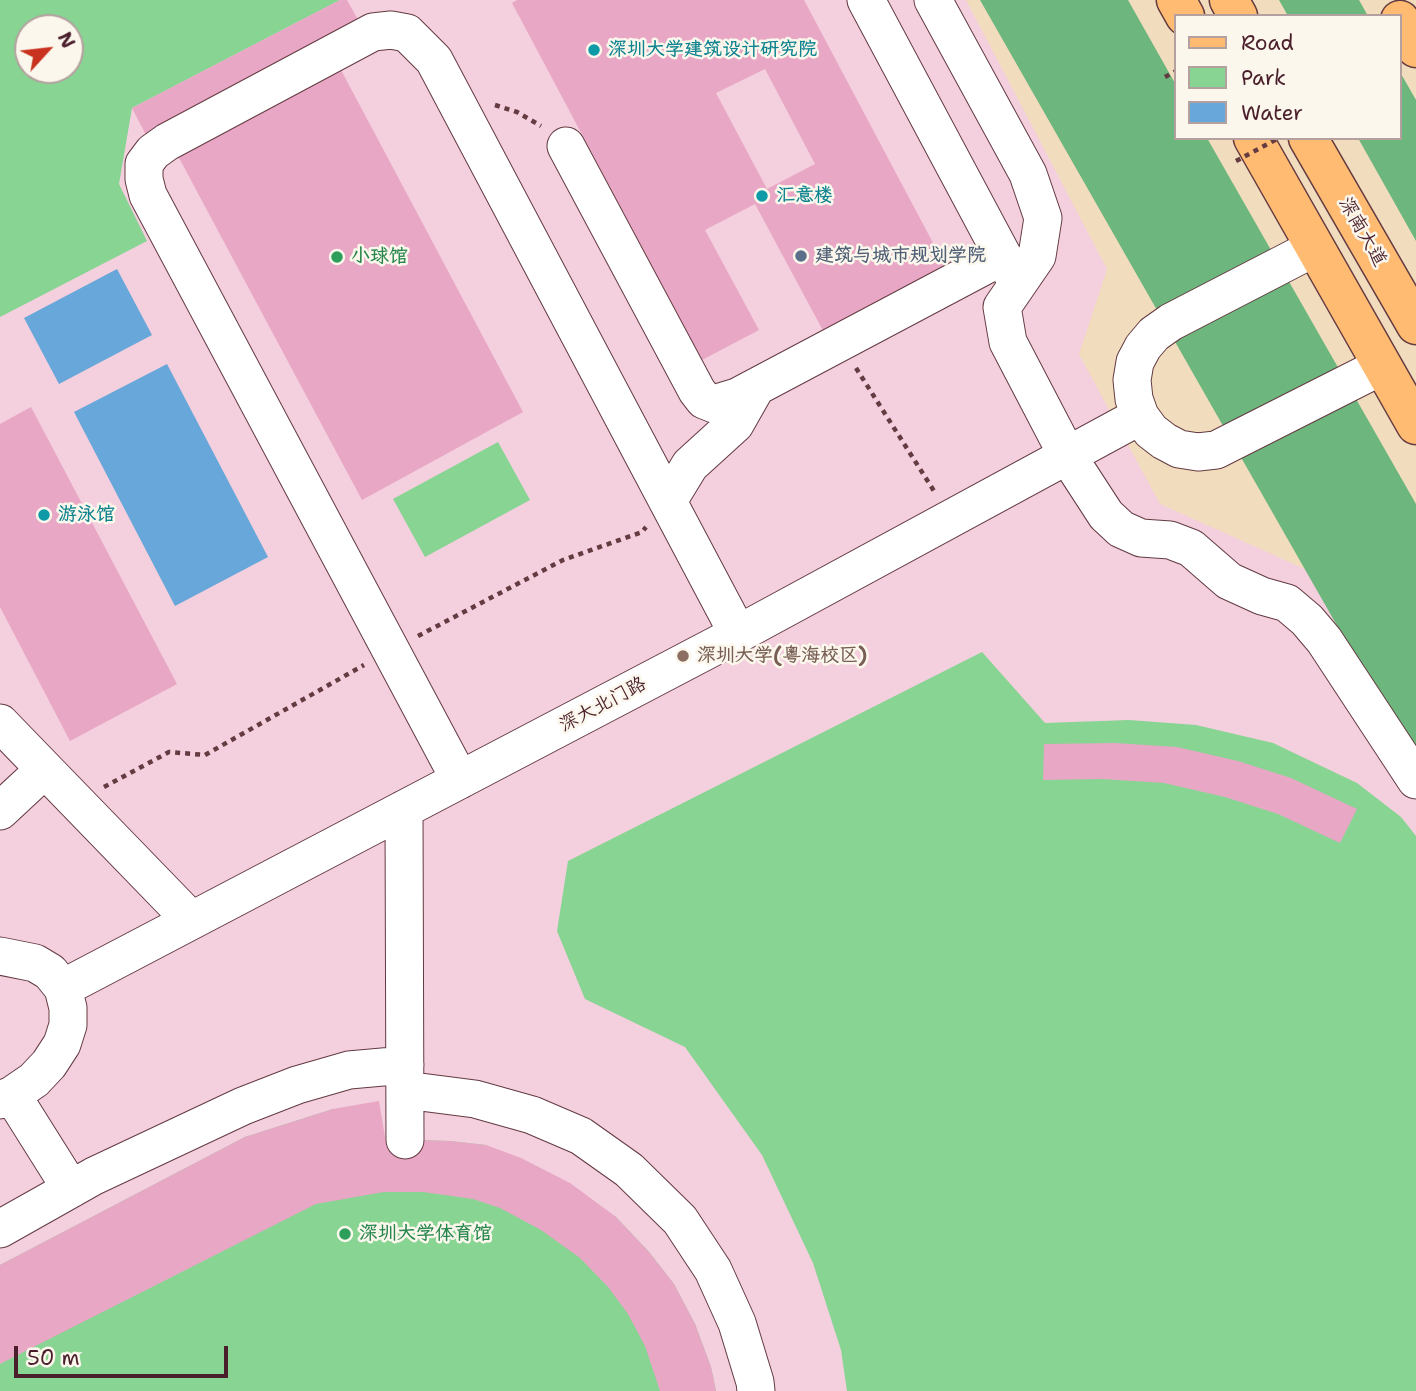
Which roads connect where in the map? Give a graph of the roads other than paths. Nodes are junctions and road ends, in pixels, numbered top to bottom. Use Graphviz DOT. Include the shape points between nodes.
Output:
graph roads {
  1 [pos="866,0"];
  2 [pos="933,0"];
  3 [pos="1402,23"];
  4 [pos="1416,48"];
  5 [pos="1309,140"];
  6 [pos="566,146"];
  7 [pos="1244,150"];
  8 [pos="1314,248"];
  9 [pos="1010,270"];
  10 [pos="1416,325"];
  11 [pos="1382,366"];
  12 [pos="756,387"];
  13 [pos="1140,416"];
  14 [pos="1416,425"];
  15 [pos="1067,456"];
  16 [pos="668,501"];
  17 [pos="738,634"];
  18 [pos="0,723"];
  19 [pos="44,770"];
  20 [pos="460,780"];
  21 [pos="1416,780"];
  22 [pos="404,809"];
  23 [pos="0,811"];
  24 [pos="191,920"];
  25 [pos="0,956"];
  26 [pos="63,988"];
  27 [pos="405,1078"];
  28 [pos="6,1097"];
  29 [pos="405,1140"];
  30 [pos="71,1189"];
  31 [pos="0,1229"];
  32 [pos="756,1391"];
  1 -- 9 [label="street"];
  2 -- 9 [label="street" via="1028,174 1043,218 1037,256"];
  3 -- 4 [label="main road"];
  5 -- 10 [label="main road, 深南大道"];
  6 -- 12 [label="street" via="704,400 724,402"];
  7 -- 8 [label="main road"];
  8 -- 11 [label="main road"];
  8 -- 13 [label="street" via="1154,334 1135,362 1132,380"];
  9 -- 12 [label="street" via="840,342"];
  9 -- 15 [label="street" via="1002,307 1009,342"];
  11 -- 13 [label="street" via="1216,450 1179,449 1152,431"];
  11 -- 14 [label="main road"];
  12 -- 16 [label="street" via="735,424 690,465"];
  13 -- 15 [label="street, 深大北门路"];
  15 -- 17 [label="street, 深大北门路"];
  15 -- 21 [label="street" via="1106,515 1121,529 1191,548 1229,581 1287,603 1307,620"];
  16 -- 17 [label="street"];
  16 -- 20 [label="street" via="435,60 407,33 373,32 153,152 145,164 148,195"];
  17 -- 20 [label="street, 深大北门路"];
  18 -- 19 [label="street"];
  19 -- 23 [label="street"];
  19 -- 24 [label="street"];
  20 -- 22 [label="street, 深大北门路"];
  22 -- 24 [label="street, 深大北门路"];
  22 -- 27 [label="street"];
  24 -- 26 [label="street, 深大北门路"];
  25 -- 26 [label="street" via="35,963"];
  26 -- 28 [label="street" via="68,1025 62,1044 34,1080"];
  27 -- 29 [label="street"];
  27 -- 30 [label="street" via="349,1070 297,1085"];
  27 -- 32 [label="street" via="532,1115 581,1136 629,1170 680,1220 713,1270 737,1323"];
  28 -- 30 [label="street"];
  30 -- 31 [label="street"];
}
